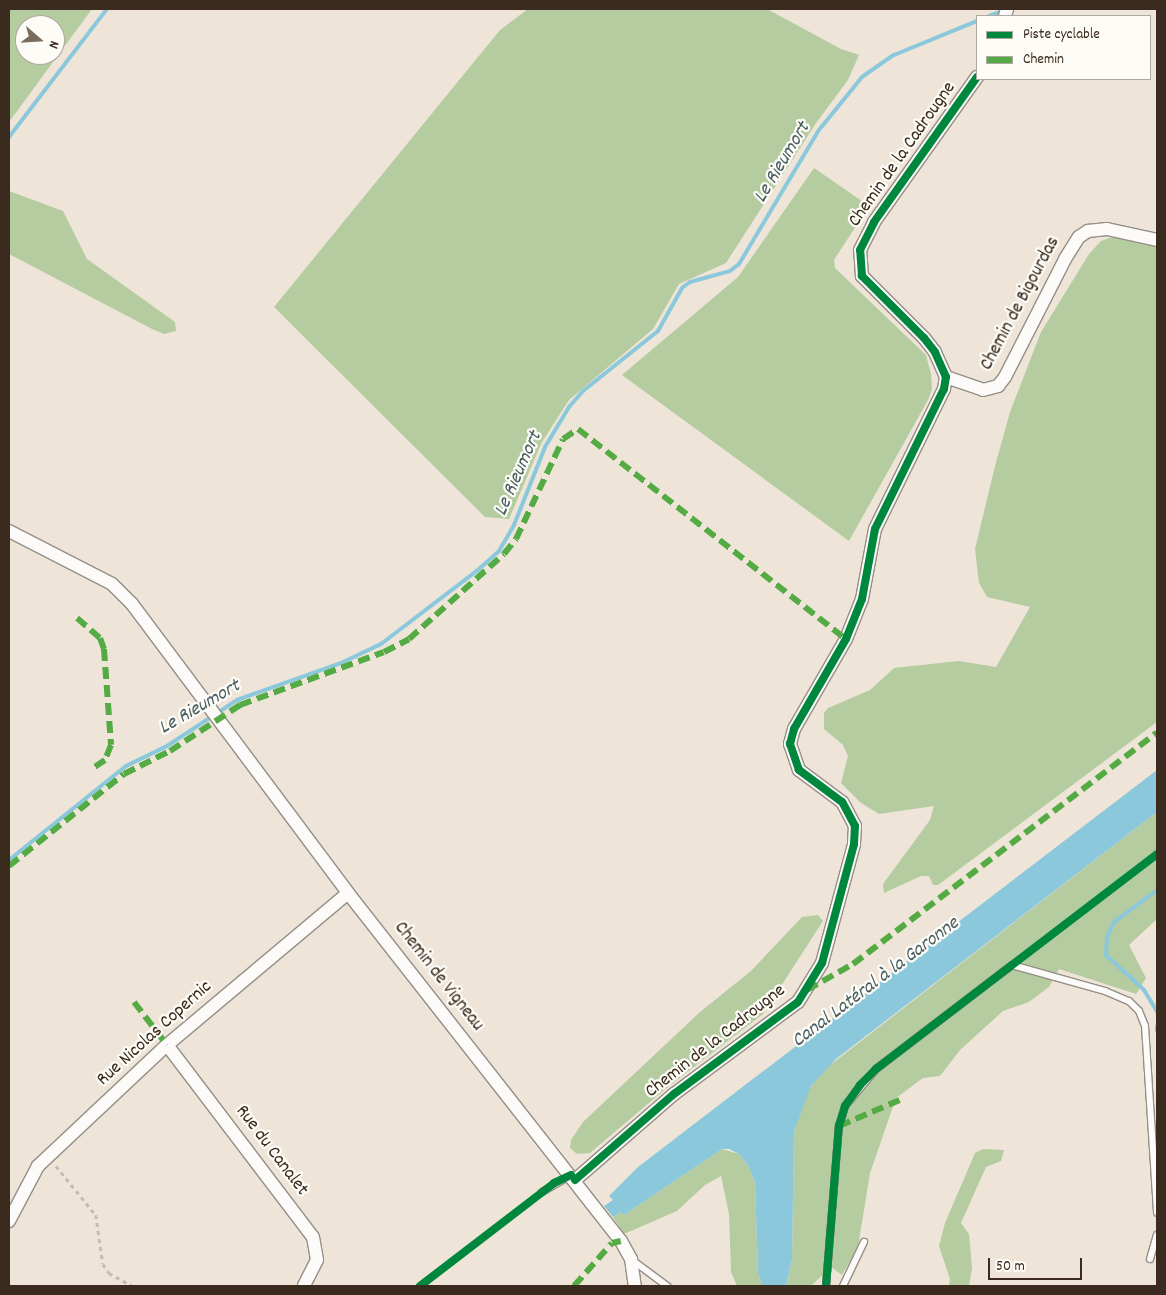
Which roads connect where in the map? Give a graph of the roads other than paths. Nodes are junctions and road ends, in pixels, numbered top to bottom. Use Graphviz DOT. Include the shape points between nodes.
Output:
graph roads {
  1 [pos="976,79"];
  2 [pos="1157,240"];
  3 [pos="946,377"];
  4 [pos="9,531"];
  5 [pos="348,893"];
  6 [pos="167,1045"];
  7 [pos="573,1178"];
  8 [pos="542,1192"];
  9 [pos="1157,1213"];
  10 [pos="9,1221"];
  11 [pos="1157,1234"];
  12 [pos="864,1242"];
  13 [pos="631,1259"];
  14 [pos="1150,1259"];
  15 [pos="304,1286"];
  16 [pos="635,1286"];
  17 [pos="667,1286"];
  18 [pos="826,1286"];
  19 [pos="843,1286"];
  1 -- 3 [label="street, Chemin de la Cadrougne" via="874,222 860,250 862,276 924,338 935,352"];
  2 -- 3 [label="street, Chemin de Bigourdas" via="1107,228 1088,231 1079,237 1065,259 998,386 983,390"];
  3 -- 7 [label="street, Chemin de la Cadrougne" via="944,389 875,529 862,599 846,639 794,729 790,744 798,770 842,802 854,826 854,844 818,971 798,1002 674,1094"];
  4 -- 5 [label="street, Chemin de Vigneau" via="112,584 132,604"];
  5 -- 6 [label="street, Rue Nicolas Copernic"];
  5 -- 7 [label="street, Chemin de Vigneau"];
  6 -- 10 [label="street, Rue Nicolas Copernic" via="38,1166"];
  6 -- 15 [label="street, Rue du Canalet" via="313,1237 317,1260"];
  7 -- 8 [label="lane"];
  7 -- 13 [label="street, Chemin de Vigneau"];
  9 -- 18 [label="lane" via="1145,1026 1139,1011 1129,1001 1105,991 1012,965 876,1069 845,1106 839,1126"];
  11 -- 14 [label="lane"];
  12 -- 19 [label="lane"];
  13 -- 16 [label="street"];
  13 -- 17 [label="lane"];
}
